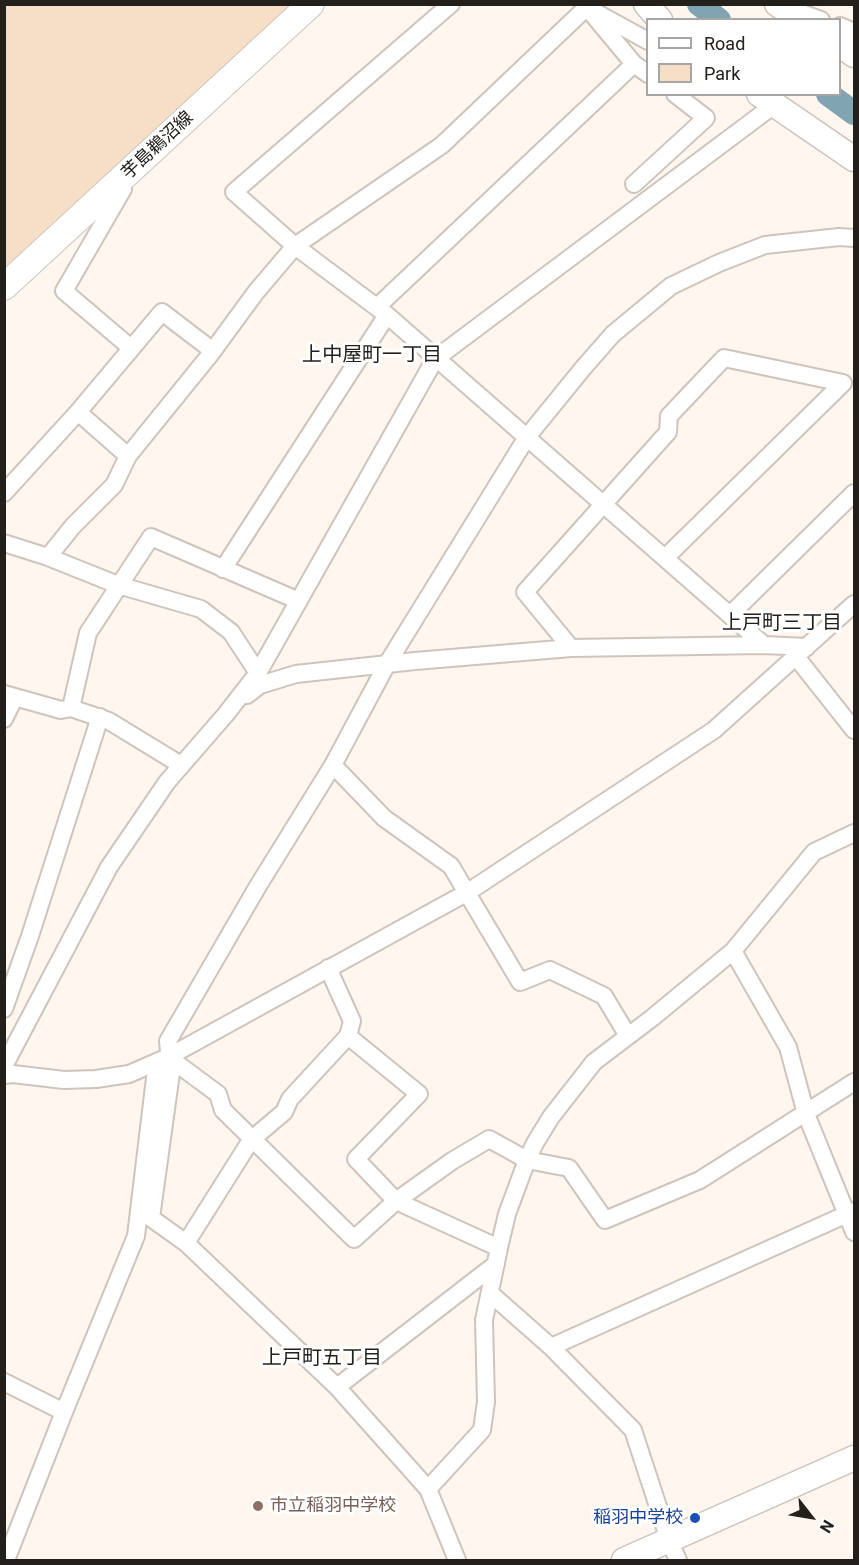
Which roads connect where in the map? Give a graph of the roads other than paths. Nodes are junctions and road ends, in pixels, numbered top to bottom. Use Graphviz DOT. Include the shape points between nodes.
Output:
graph roads {
  1 [pos="311,4"];
  2 [pos="451,4"];
  3 [pos="646,4"];
  4 [pos="778,4"];
  5 [pos="585,6"];
  6 [pos="658,18"];
  7 [pos="797,18"];
  8 [pos="816,18"];
  9 [pos="841,26"];
  10 [pos="855,32"];
  11 [pos="646,40"];
  12 [pos="841,46"];
  13 [pos="855,55"];
  14 [pos="641,69"];
  15 [pos="678,96"];
  16 [pos="766,100"];
  17 [pos="855,159"];
  18 [pos="121,180"];
  19 [pos="634,184"];
  20 [pos="855,238"];
  21 [pos="295,246"];
  22 [pos="4,287"];
  23 [pos="382,311"];
  24 [pos="131,348"];
  25 [pos="213,351"];
  26 [pos="435,359"];
  27 [pos="78,412"];
  28 [pos="527,437"];
  29 [pos="128,456"];
  30 [pos="4,493"];
  31 [pos="855,493"];
  32 [pos="605,504"];
  33 [pos="4,543"];
  34 [pos="48,557"];
  35 [pos="665,558"];
  36 [pos="223,569"];
  37 [pos="118,585"];
  38 [pos="299,601"];
  39 [pos="855,604"];
  40 [pos="730,615"];
  41 [pos="764,645"];
  42 [pos="571,648"];
  43 [pos="802,652"];
  44 [pos="387,664"];
  45 [pos="258,672"];
  46 [pos="10,695"];
  47 [pos="70,708"];
  48 [pos="226,714"];
  49 [pos="100,717"];
  50 [pos="4,719"];
  51 [pos="855,730"];
  52 [pos="181,765"];
  53 [pos="333,765"];
  54 [pos="855,833"];
  55 [pos="468,892"];
  56 [pos="733,951"];
  57 [pos="328,968"];
  58 [pos="6,1000"];
  59 [pos="348,1036"];
  60 [pos="628,1036"];
  61 [pos="168,1057"];
  62 [pos="4,1066"];
  63 [pos="4,1075"];
  64 [pos="855,1082"];
  65 [pos="806,1114"];
  66 [pos="251,1140"];
  67 [pos="527,1160"];
  68 [pos="396,1201"];
  69 [pos="851,1213"];
  70 [pos="855,1232"];
  71 [pos="186,1243"];
  72 [pos="498,1256"];
  73 [pos="491,1294"];
  74 [pos="551,1347"];
  75 [pos="4,1382"];
  76 [pos="337,1387"];
  77 [pos="64,1412"];
  78 [pos="855,1458"];
  79 [pos="428,1489"];
  80 [pos="674,1550"];
  81 [pos="6,1560"];
  82 [pos="457,1560"];
  83 [pos="624,1560"];
  1 -- 18 [label="main road, 芋島鵜沼線"];
  2 -- 21 [label="street" via="234,192"];
  3 -- 6 [label="street"];
  4 -- 7 [label="street"];
  4 -- 8 [label="street"];
  5 -- 11 [label="street"];
  5 -- 14 [label="street"];
  5 -- 21 [label="street" via="442,145"];
  9 -- 10 [label="street"];
  12 -- 13 [label="street"];
  14 -- 23 [label="street"];
  15 -- 19 [label="street" via="706,118"];
  16 -- 17 [label="street"];
  16 -- 26 [label="street"];
  18 -- 22 [label="main road, 芋島鵜沼線"];
  18 -- 24 [label="street" via="123,189 64,291"];
  20 -- 28 [label="street" via="765,245 671,286 614,333"];
  21 -- 23 [label="street"];
  21 -- 25 [label="street"];
  23 -- 26 [label="street"];
  23 -- 36 [label="street"];
  24 -- 25 [label="street" via="162,312"];
  24 -- 27 [label="street"];
  25 -- 29 [label="street"];
  26 -- 28 [label="street"];
  26 -- 38 [label="street"];
  27 -- 29 [label="street"];
  27 -- 30 [label="street"];
  28 -- 32 [label="street"];
  28 -- 44 [label="street"];
  29 -- 34 [label="street" via="114,485"];
  31 -- 40 [label="street"];
  32 -- 35 [label="street"];
  32 -- 35 [label="street" via="668,432 669,416 724,357 843,383"];
  32 -- 42 [label="street" via="525,592"];
  33 -- 34 [label="street"];
  34 -- 37 [label="street"];
  35 -- 40 [label="street"];
  36 -- 37 [label="street" via="151,537"];
  36 -- 38 [label="street"];
  37 -- 45 [label="street" via="201,609 231,632"];
  37 -- 47 [label="street" via="88,633"];
  38 -- 45 [label="street"];
  39 -- 43 [label="street"];
  40 -- 41 [label="street"];
  41 -- 42 [label="street"];
  41 -- 43 [label="street"];
  42 -- 44 [label="street"];
  43 -- 51 [label="street"];
  43 -- 55 [label="street" via="714,730"];
  44 -- 48 [label="street" via="296,674 260,685"];
  44 -- 53 [label="street"];
  45 -- 48 [label="street"];
  46 -- 47 [label="street" via="61,710"];
  46 -- 50 [label="street"];
  47 -- 49 [label="street"];
  48 -- 52 [label="street"];
  49 -- 52 [label="street"];
  49 -- 58 [label="street"];
  52 -- 62 [label="street" via="109,867"];
  53 -- 55 [label="street" via="384,818 451,866"];
  53 -- 61 [label="street" via="168,1041"];
  54 -- 56 [label="street" via="814,852"];
  55 -- 57 [label="street"];
  55 -- 60 [label="street" via="520,982 550,970 604,996"];
  56 -- 60 [label="street"];
  56 -- 65 [label="street" via="788,1047"];
  57 -- 59 [label="street" via="352,1021"];
  57 -- 61 [label="street"];
  59 -- 66 [label="street" via="290,1100 284,1112"];
  59 -- 68 [label="street" via="418,1094 356,1159"];
  60 -- 67 [label="street" via="594,1062 551,1116"];
  61 -- 63 [label="street" via="129,1074 96,1080"];
  61 -- 66 [label="street" via="218,1094 223,1110"];
  61 -- 71 [label="street" via="171,1073 151,1218"];
  61 -- 77 [label="street" via="155,1078 136,1236"];
  64 -- 65 [label="street"];
  65 -- 67 [label="street" via="700,1180 605,1220 569,1168"];
  65 -- 69 [label="street"];
  66 -- 68 [label="street" via="354,1239"];
  66 -- 71 [label="street"];
  67 -- 68 [label="street" via="489,1139"];
  67 -- 72 [label="street" via="507,1214"];
  68 -- 72 [label="street"];
  69 -- 70 [label="street"];
  69 -- 74 [label="street"];
  71 -- 76 [label="street"];
  72 -- 73 [label="street"];
  72 -- 76 [label="street"];
  73 -- 74 [label="street"];
  73 -- 79 [label="street" via="484,1320 486,1402 482,1430"];
  74 -- 80 [label="street" via="633,1430"];
  75 -- 77 [label="street"];
  76 -- 79 [label="street"];
  77 -- 81 [label="street"];
  78 -- 80 [label="street"];
  79 -- 82 [label="street"];
  80 -- 83 [label="street"];
}
